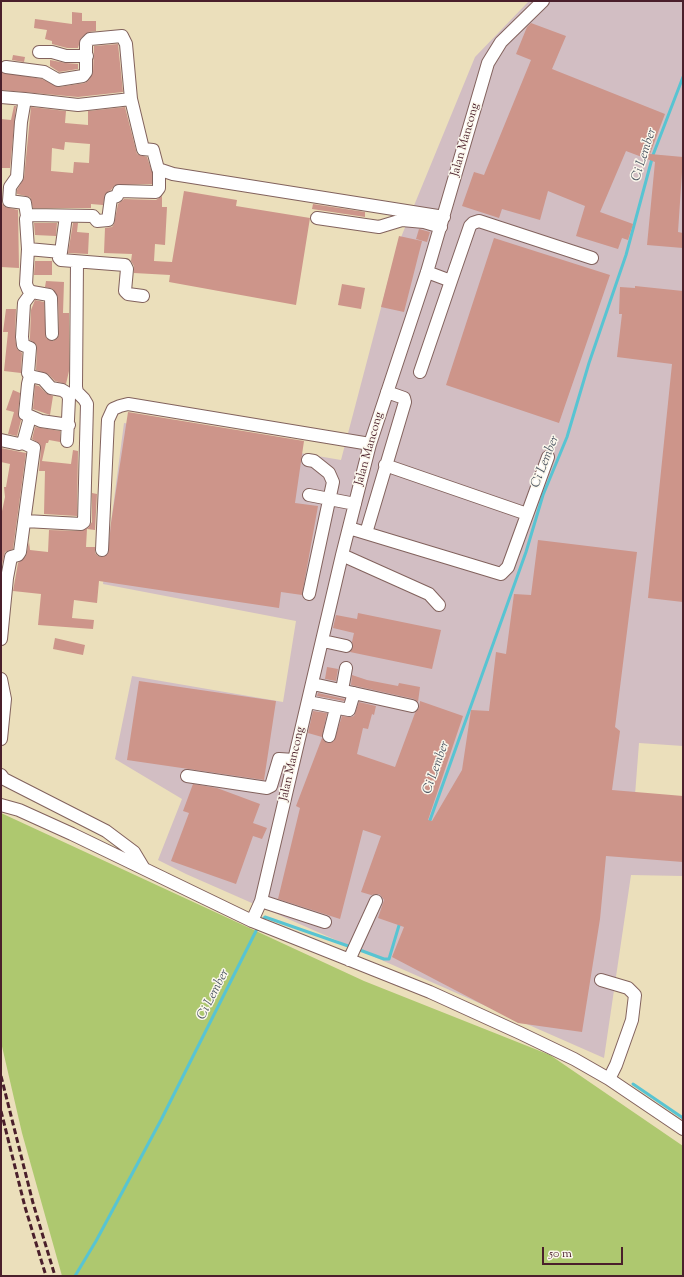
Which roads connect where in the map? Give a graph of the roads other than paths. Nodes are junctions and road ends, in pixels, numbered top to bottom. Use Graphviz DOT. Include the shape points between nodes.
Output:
graph roads {
  1 [pos="543,1"];
  2 [pos="39,52"];
  3 [pos="87,56"];
  4 [pos="6,67"];
  5 [pos="1,97"];
  6 [pos="24,99"];
  7 [pos="131,99"];
  8 [pos="159,170"];
  9 [pos="27,216"];
  10 [pos="66,216"];
  11 [pos="317,218"];
  12 [pos="442,222"];
  13 [pos="28,249"];
  14 [pos="61,252"];
  15 [pos="592,258"];
  16 [pos="77,262"];
  17 [pos="427,272"];
  18 [pos="451,281"];
  19 [pos="32,292"];
  20 [pos="144,296"];
  21 [pos="52,334"];
  22 [pos="420,372"];
  23 [pos="30,376"];
  24 [pos="387,392"];
  25 [pos="30,417"];
  26 [pos="68,425"];
  27 [pos="1,440"];
  28 [pos="67,441"];
  29 [pos="23,443"];
  30 [pos="370,444"];
  31 [pos="548,457"];
  32 [pos="308,460"];
  33 [pos="385,465"];
  34 [pos="309,496"];
  35 [pos="330,499"];
  36 [pos="355,504"];
  37 [pos="527,514"];
  38 [pos="24,521"];
  39 [pos="349,528"];
  40 [pos="366,533"];
  41 [pos="102,550"];
  42 [pos="342,555"];
  43 [pos="309,594"];
  44 [pos="439,605"];
  45 [pos="1,639"];
  46 [pos="323,641"];
  47 [pos="346,646"];
  48 [pos="346,668"];
  49 [pos="1,679"];
  50 [pos="313,684"];
  51 [pos="342,690"];
  52 [pos="354,693"];
  53 [pos="308,702"];
  54 [pos="412,706"];
  55 [pos="336,708"];
  56 [pos="329,736"];
  57 [pos="1,739"];
  58 [pos="294,760"];
  59 [pos="1,775"];
  60 [pos="187,776"];
  61 [pos="1,805"];
  62 [pos="143,867"];
  63 [pos="376,901"];
  64 [pos="258,915"];
  65 [pos="325,922"];
  66 [pos="353,953"];
  67 [pos="602,980"];
  68 [pos="609,1080"];
  69 [pos="683,1129"];
  1 -- 12 [label="street, Jalan Mancong" via="511,31 493,54"];
  2 -- 3 [label="street"];
  3 -- 4 [label="street" via="85,74 64,80 53,79 40,71"];
  3 -- 7 [label="street" via="86,43 90,39 122,36 126,44"];
  5 -- 6 [label="street"];
  6 -- 7 [label="street" via="78,105"];
  6 -- 9 [label="street" via="17,177 10,187 9,201 25,203"];
  7 -- 8 [label="street" via="144,149 153,150"];
  8 -- 10 [label="street" via="159,188 156,192 119,191 118,196 110,198 108,220 97,220 93,216"];
  8 -- 12 [label="street"];
  9 -- 10 [label="street"];
  9 -- 13 [label="street"];
  10 -- 14 [label="street"];
  11 -- 12 [label="street" via="379,227 402,220"];
  12 -- 17 [label="street, Jalan Mancong"];
  13 -- 14 [label="street"];
  13 -- 19 [label="street" via="26,284"];
  14 -- 16 [label="street" via="59,260"];
  15 -- 18 [label="street" via="479,221 470,226"];
  16 -- 20 [label="street" via="125,265 128,269 125,291 128,294"];
  16 -- 38 [label="street" via="76,387 87,404 84,522 81,524"];
  17 -- 18 [label="street"];
  17 -- 24 [label="street, Jalan Mancong"];
  18 -- 22 [label="street"];
  19 -- 21 [label="street" via="49,295 51,298"];
  19 -- 23 [label="street" via="24,303 22,337 23,345 30,348"];
  23 -- 25 [label="street" via="25,414"];
  23 -- 26 [label="street" via="43,379 50,388 67,393"];
  24 -- 30 [label="street, Jalan Mancong"];
  24 -- 33 [label="street" via="404,398 404,402"];
  25 -- 26 [label="street"];
  25 -- 29 [label="street"];
  26 -- 28 [label="street"];
  27 -- 29 [label="street"];
  29 -- 38 [label="street" via="34,448"];
  30 -- 36 [label="street, Jalan Mancong"];
  30 -- 41 [label="street" via="135,405 120,406 113,409 108,420"];
  31 -- 37 [label="street"];
  32 -- 35 [label="street" via="329,473 333,482"];
  33 -- 37 [label="street"];
  33 -- 40 [label="street"];
  34 -- 35 [label="street"];
  35 -- 36 [label="street"];
  35 -- 43 [label="street"];
  36 -- 39 [label="street, Jalan Mancong"];
  37 -- 40 [label="street" via="508,567 500,574"];
  38 -- 45 [label="street" via="20,552 11,557"];
  39 -- 40 [label="street"];
  39 -- 42 [label="street, Jalan Mancong"];
  42 -- 44 [label="street" via="429,594"];
  42 -- 46 [label="street, Jalan Mancong"];
  46 -- 47 [label="street"];
  46 -- 50 [label="street, Jalan Mancong"];
  48 -- 51 [label="street"];
  49 -- 57 [label="street" via="5,714"];
  50 -- 51 [label="street"];
  50 -- 53 [label="street, Jalan Mancong"];
  51 -- 52 [label="street"];
  52 -- 54 [label="street"];
  52 -- 55 [label="street" via="351,709"];
  53 -- 55 [label="street"];
  53 -- 58 [label="street, Jalan Mancong"];
  55 -- 56 [label="street"];
  58 -- 60 [label="street" via="279,758 271,786 267,788"];
  58 -- 64 [label="street, Jalan Mancong"];
  59 -- 62 [label="street" via="4,779 106,831 134,852"];
  61 -- 62 [label="street"];
  62 -- 64 [label="street"];
  63 -- 66 [label="street"];
  64 -- 65 [label="street"];
  64 -- 66 [label="street"];
  66 -- 68 [label="street" via="574,1059"];
  67 -- 68 [label="street" via="628,988 635,995 632,1020"];
  68 -- 69 [label="street"];
}
